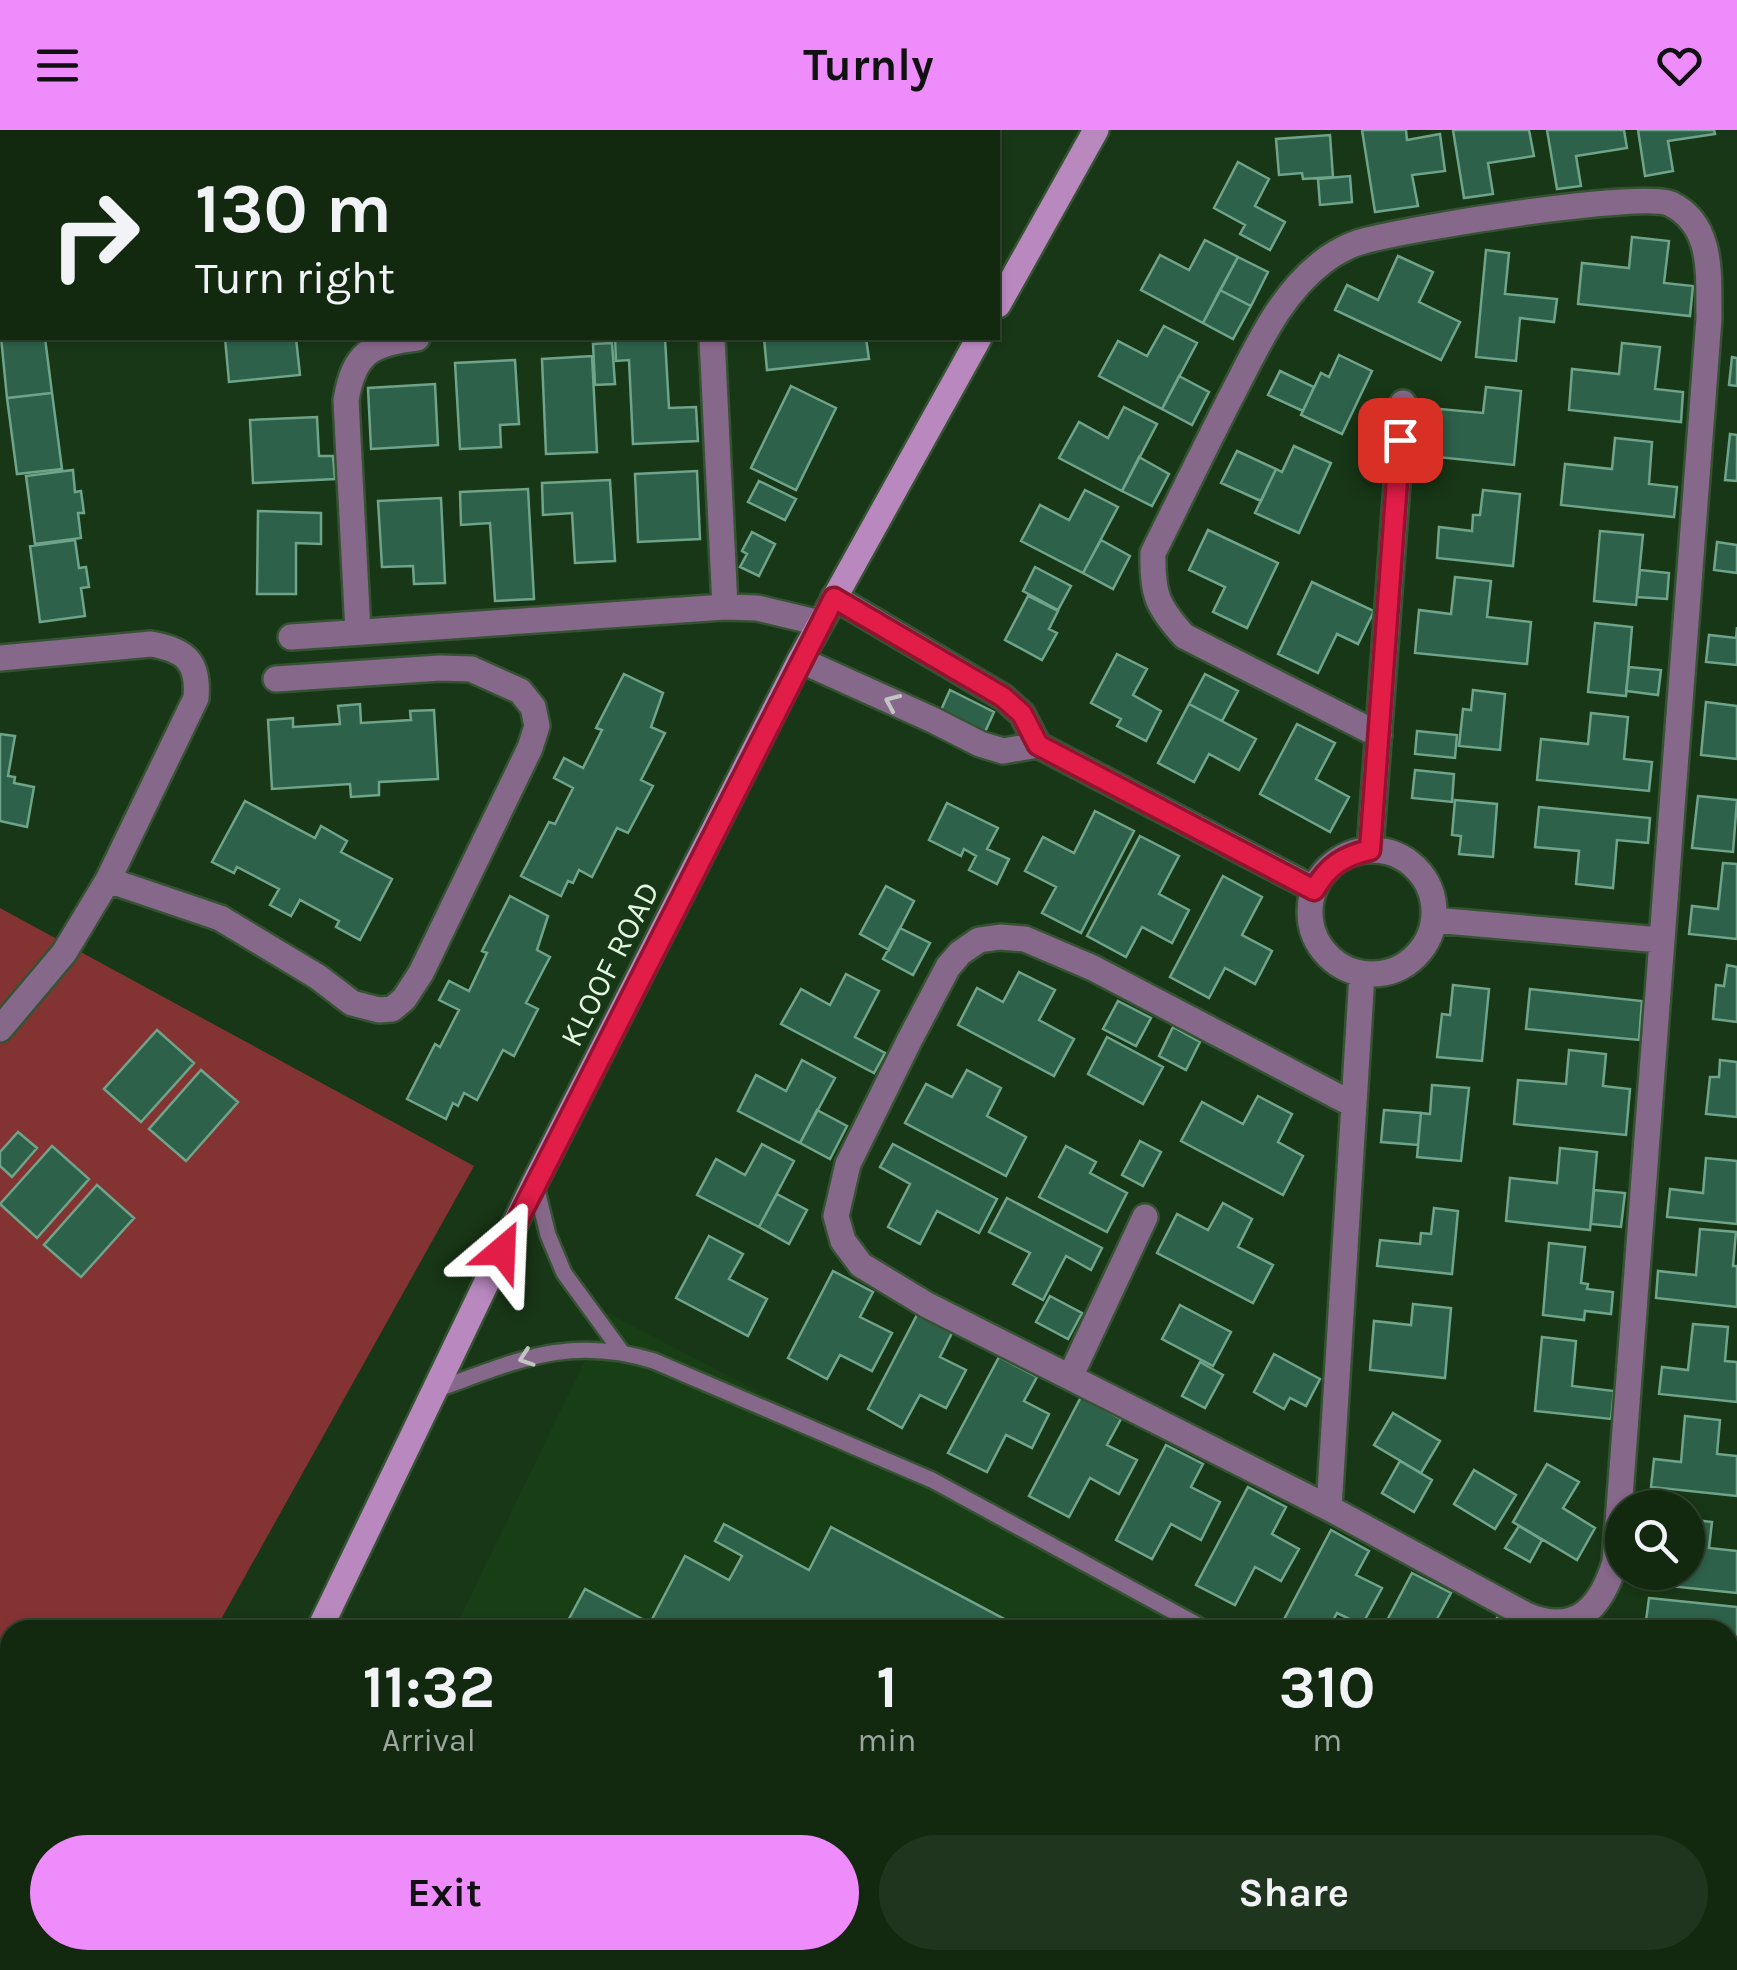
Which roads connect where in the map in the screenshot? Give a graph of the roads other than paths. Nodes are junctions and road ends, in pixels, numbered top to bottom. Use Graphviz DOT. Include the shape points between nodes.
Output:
graph roads {
  1 [pos="1096,130"];
  2 [pos="1000,301"];
  3 [pos="408,340"];
  4 [pos="712,340"];
  5 [pos="979,340"];
  6 [pos="1403,402"];
  7 [pos="834,598"];
  8 [pos="724,608"];
  9 [pos="820,623"];
  10 [pos="358,632"];
  11 [pos="291,637"];
  12 [pos="0,658"];
  13 [pos="800,660"];
  14 [pos="276,679"];
  15 [pos="1379,735"];
  16 [pos="1038,745"];
  17 [pos="1370,850"];
  18 [pos="108,880"];
  19 [pos="1314,890"];
  20 [pos="1434,920"];
  21 [pos="1660,940"];
  22 [pos="1362,974"];
  23 [pos="0,1029"];
  24 [pos="1352,1104"];
  25 [pos="535,1182"];
  26 [pos="1145,1217"];
  27 [pos="621,1351"];
  28 [pos="1070,1375"];
  29 [pos="436,1390"];
  30 [pos="1328,1508"];
  31 [pos="324,1620"];
  32 [pos="1190,1620"];
  33 [pos="1539,1620"];
  34 [pos="1571,1620"];
  1 -- 2 [label="street"];
  3 -- 10 [label="street" via="371,348 349,380"];
  4 -- 8 [label="street"];
  5 -- 7 [label="street, KLOOF ROAD"];
  6 -- 15 [label="street"];
  7 -- 9 [label="street, KLOOF ROAD"];
  7 -- 16 [label="street" via="1003,697 1022,714"];
  8 -- 9 [label="street" via="757,608"];
  8 -- 10 [label="street"];
  9 -- 13 [label="street, KLOOF ROAD"];
  10 -- 11 [label="street"];
  12 -- 18 [label="street" via="151,644 171,647 198,675 196,698"];
  16 -- 13 [label="street, one-way" via="1003,750 980,744"];
  13 -- 25 [label="street, KLOOF ROAD"];
  14 -- 18 [label="street" via="471,670 520,690 533,706 538,726 530,748 404,999 378,1010 352,1002 220,918"];
  15 -- 17 [label="street"];
  15 -- 21 [label="street" via="1184,636 1162,611 1152,586 1153,553 1270,322 1324,260 1360,242 1614,202 1670,204 1698,228 1707,248 1709,318"];
  16 -- 19 [label="street"];
  17 -- 19 [label="street" via="1336,862"];
  17 -- 20 [label="street" via="1415,867 1432,896"];
  18 -- 23 [label="street" via="64,953"];
  19 -- 22 [label="street" via="1310,908 1318,943 1344,968"];
  20 -- 21 [label="street"];
  20 -- 22 [label="street" via="1426,944 1409,963"];
  21 -- 34 [label="street" via="1615,1562 1608,1585"];
  22 -- 24 [label="street"];
  24 -- 28 [label="street" via="1025,939 979,940 960,952 848,1164 836,1216 843,1241 861,1264"];
  24 -- 30 [label="street"];
  25 -- 27 [label="lane" via="564,1273"];
  25 -- 29 [label="street, KLOOF ROAD"];
  26 -- 28 [label="street"];
  27 -- 29 [label="lane, one-way" via="542,1352"];
  27 -- 32 [label="lane" via="932,1480"];
  28 -- 30 [label="street"];
  29 -- 31 [label="street, KLOOF ROAD"];
  30 -- 33 [label="street"];
}
